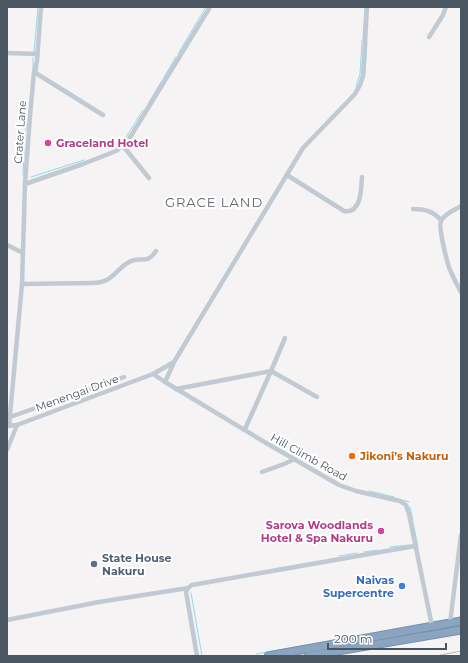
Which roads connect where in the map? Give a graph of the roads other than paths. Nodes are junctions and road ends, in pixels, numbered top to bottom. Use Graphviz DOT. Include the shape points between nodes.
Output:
graph roads {
  1 [pos="41,7"];
  2 [pos="210,7"];
  3 [pos="367,7"];
  4 [pos="446,7"];
  5 [pos="429,37"];
  6 [pos="7,53"];
  7 [pos="37,54"];
  8 [pos="34,72"];
  9 [pos="103,115"];
  10 [pos="123,146"];
  11 [pos="287,175"];
  12 [pos="362,177"];
  13 [pos="149,178"];
  14 [pos="25,184"];
  15 [pos="461,206"];
  16 [pos="413,209"];
  17 [pos="441,220"];
  18 [pos="7,245"];
  19 [pos="156,251"];
  20 [pos="23,253"];
  21 [pos="22,284"];
  22 [pos="461,292"];
  23 [pos="285,338"];
  24 [pos="174,362"];
  25 [pos="271,370"];
  26 [pos="153,374"];
  27 [pos="124,377"];
  28 [pos="165,382"];
  29 [pos="176,388"];
  30 [pos="317,397"];
  31 [pos="10,417"];
  32 [pos="17,424"];
  33 [pos="8,426"];
  34 [pos="245,430"];
  35 [pos="7,450"];
  36 [pos="295,459"];
  37 [pos="262,472"];
  38 [pos="461,535"];
  39 [pos="415,546"];
  40 [pos="188,588"];
  41 [pos="7,620"];
  42 [pos="461,621"];
  43 [pos="450,623"];
  44 [pos="432,626"];
  45 [pos="461,630"];
  46 [pos="197,656"];
  47 [pos="268,656"];
  48 [pos="308,656"];
  1 -- 7 [label="street, Crater Lane"];
  2 -- 10 [label="street"];
  3 -- 11 [label="street" via="363,76 360,85 355,94 303,148"];
  4 -- 5 [label="street" via="444,15"];
  6 -- 7 [label="street"];
  7 -- 8 [label="street, Crater Lane"];
  8 -- 9 [label="street"];
  8 -- 14 [label="street, Crater Lane"];
  10 -- 13 [label="street"];
  10 -- 14 [label="street" via="83,164"];
  11 -- 12 [label="street" via="348,212 359,202"];
  11 -- 24 [label="street"];
  14 -- 20 [label="street, Crater Lane"];
  15 -- 17 [label="street"];
  16 -- 17 [label="street" via="426,210"];
  17 -- 22 [label="street" via="443,244 450,270"];
  18 -- 20 [label="street"];
  19 -- 21 [label="street" via="151,258 129,262 104,282"];
  20 -- 21 [label="street, Crater Lane"];
  21 -- 31 [label="street, Crater Lane"];
  23 -- 25 [label="street"];
  24 -- 26 [label="street, Menengai Drive"];
  24 -- 28 [label="street"];
  25 -- 29 [label="street"];
  25 -- 30 [label="street"];
  25 -- 34 [label="street"];
  26 -- 28 [label="street, Hill Climb Road"];
  26 -- 32 [label="street, Menengai Drive"];
  27 -- 31 [label="street"];
  28 -- 29 [label="street, Hill Climb Road"];
  29 -- 34 [label="street, Hill Climb Road"];
  31 -- 33 [label="street, Crater Lane"];
  32 -- 33 [label="street, Menengai Drive"];
  32 -- 35 [label="street"];
  34 -- 36 [label="street, Hill Climb Road"];
  36 -- 37 [label="street"];
  36 -- 39 [label="street, Hill Climb Road" via="342,487 403,503 408,508"];
  38 -- 43 [label="street"];
  39 -- 40 [label="street" via="192,585"];
  39 -- 44 [label="street, Hill Climb Road"];
  40 -- 41 [label="street"];
  40 -- 46 [label="street" via="186,592"];
  42 -- 43 [label="highway"];
  43 -- 44 [label="highway"];
  44 -- 47 [label="highway"];
  45 -- 48 [label="highway"];
}
